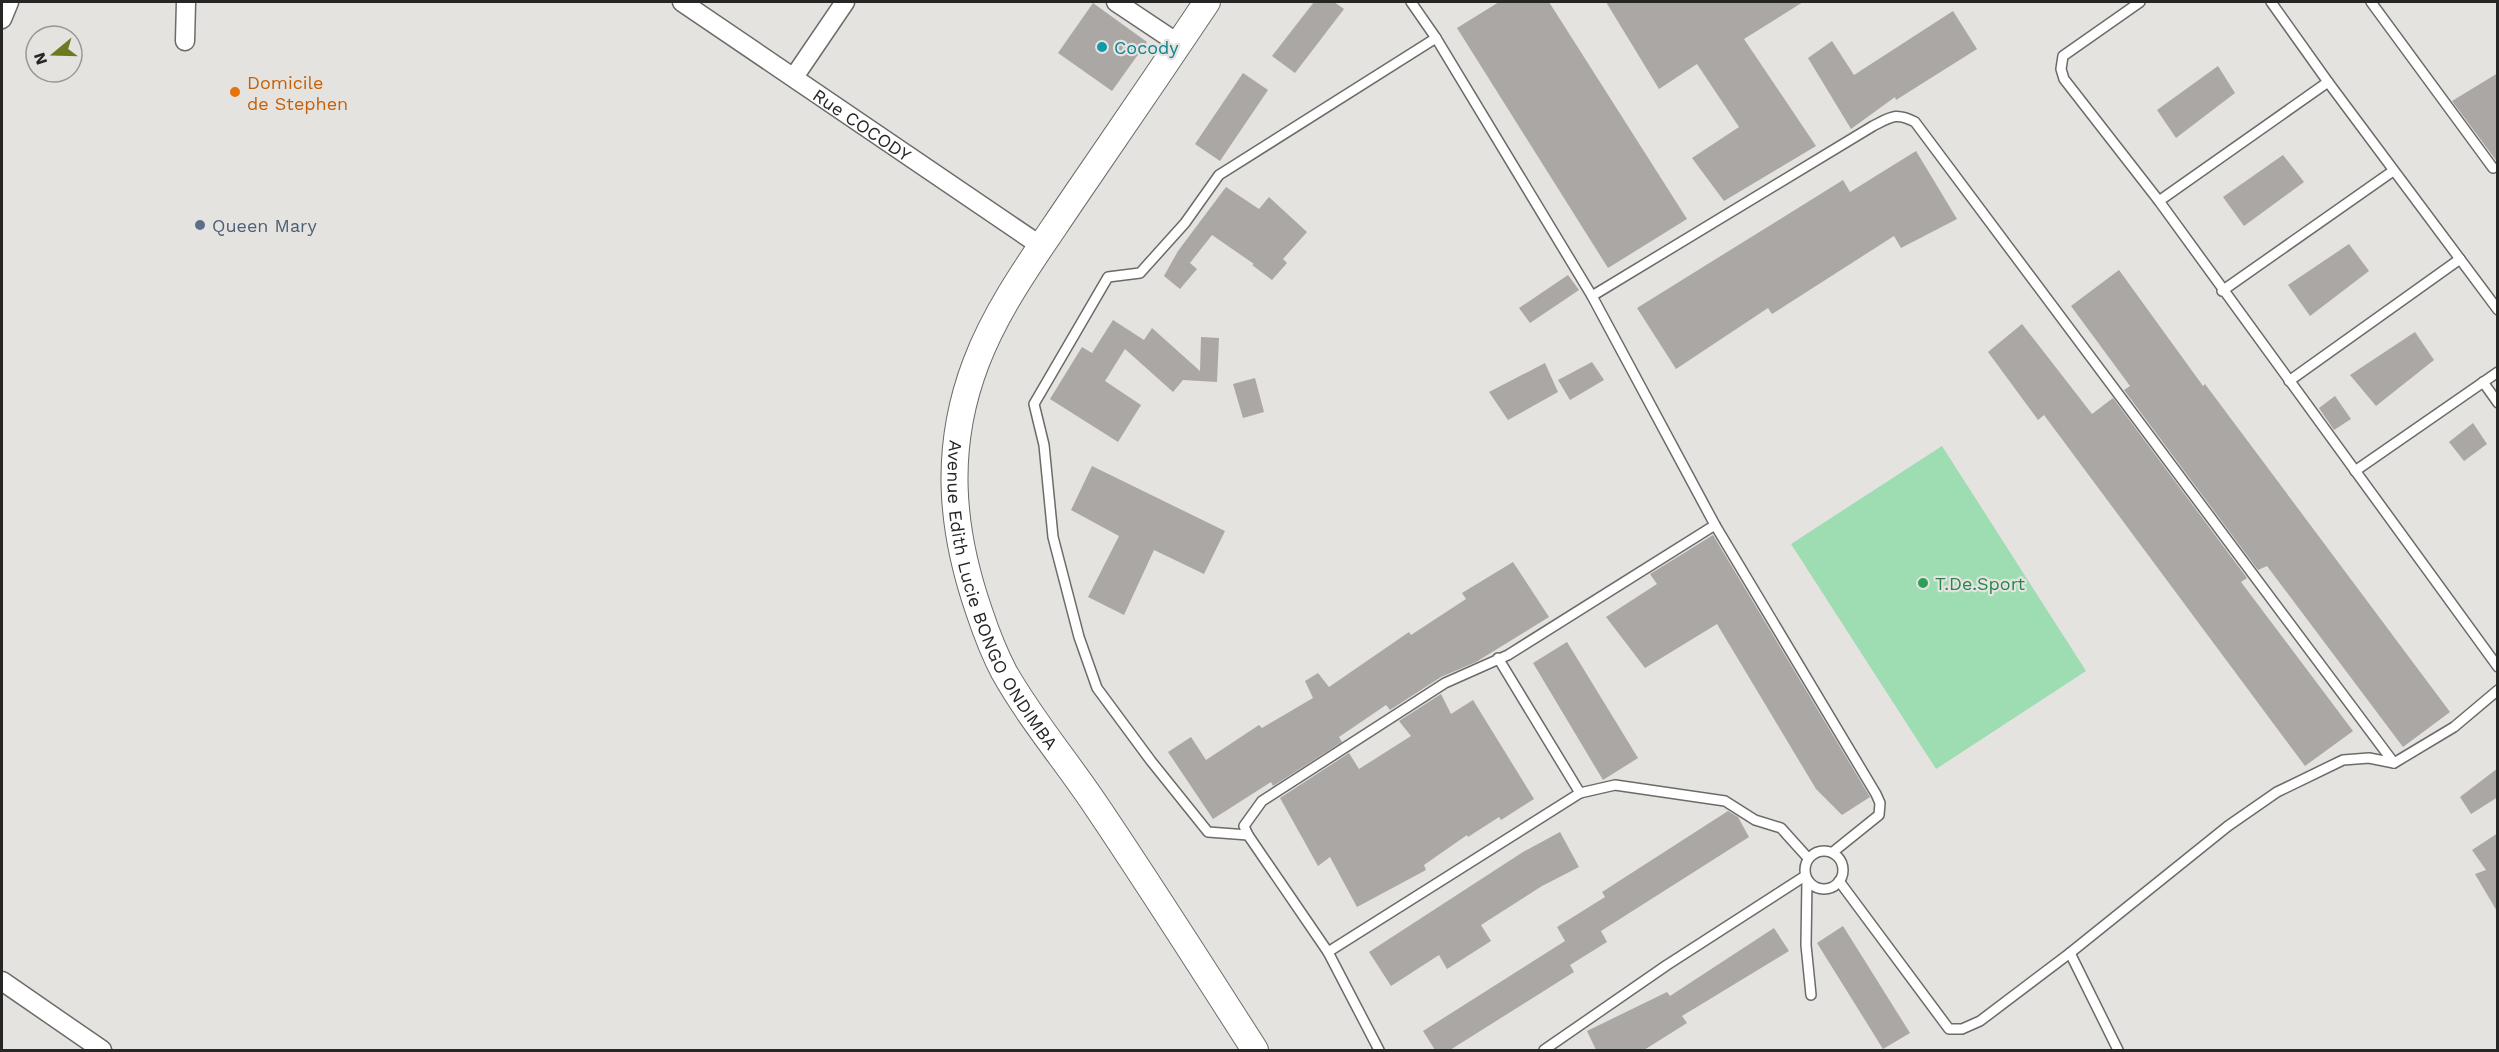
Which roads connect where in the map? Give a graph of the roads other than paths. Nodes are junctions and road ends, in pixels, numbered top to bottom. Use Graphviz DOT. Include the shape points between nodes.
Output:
graph roads {
  1 [pos="9,2"];
  2 [pos="186,2"];
  3 [pos="682,2"];
  4 [pos="845,2"];
  5 [pos="1116,2"];
  6 [pos="1207,2"];
  7 [pos="1411,2"];
  8 [pos="2140,2"];
  9 [pos="2271,2"];
  10 [pos="2371,2"];
  11 [pos="2,19"];
  12 [pos="1436,38"];
  13 [pos="185,41"];
  14 [pos="1179,44"];
  15 [pos="794,77"];
  16 [pos="2328,82"];
  17 [pos="2493,168"];
  18 [pos="2393,171"];
  19 [pos="2159,201"];
  20 [pos="1041,246"];
  21 [pos="2460,259"];
  22 [pos="2222,291"];
  23 [pos="1592,296"];
  24 [pos="2498,310"];
  25 [pos="2498,372"];
  26 [pos="2289,381"];
  27 [pos="2483,382"];
  28 [pos="2498,403"];
  29 [pos="2355,471"];
  30 [pos="1715,525"];
  31 [pos="1498,658"];
  32 [pos="2498,667"];
  33 [pos="2498,690"];
  34 [pos="2394,763"];
  35 [pos="1580,792"];
  36 [pos="1248,835"];
  37 [pos="1833,852"];
  38 [pos="1808,858"];
  39 [pos="1806,878"];
  40 [pos="1839,881"];
  41 [pos="1328,952"];
  42 [pos="2070,954"];
  43 [pos="2,981"];
  44 [pos="1811,995"];
  45 [pos="102,1050"];
  46 [pos="1255,1050"];
  47 [pos="1379,1050"];
  48 [pos="1544,1050"];
  49 [pos="2118,1050"];
  1 -- 11 [label="street"];
  2 -- 13 [label="street"];
  3 -- 15 [label="street, Rue COCODY"];
  4 -- 15 [label="street"];
  5 -- 14 [label="street"];
  6 -- 14 [label="main road, Avenue Edith Lucie BONGO ONDIMBA"];
  7 -- 12 [label="lane"];
  8 -- 19 [label="lane" via="2063,56 2061,69 2064,79"];
  9 -- 16 [label="lane"];
  10 -- 17 [label="lane"];
  12 -- 23 [label="lane"];
  12 -- 36 [label="lane" via="1219,175 1185,224 1140,273 1108,277 1034,404 1044,445 1053,537 1079,637 1097,688 1208,832"];
  14 -- 20 [label="main road, Avenue Edith Lucie BONGO ONDIMBA"];
  15 -- 20 [label="street, Rue COCODY"];
  16 -- 18 [label="lane"];
  16 -- 19 [label="lane"];
  18 -- 21 [label="lane"];
  18 -- 22 [label="lane"];
  19 -- 22 [label="lane"];
  20 -- 46 [label="main road, Avenue Edith Lucie BONGO ONDIMBA" via="992,326 963,401 954,457 955,516 967,575 1004,672"];
  21 -- 24 [label="lane"];
  21 -- 26 [label="lane"];
  22 -- 26 [label="lane"];
  23 -- 30 [label="lane"];
  23 -- 34 [label="lane" via="1882,122 1903,116 1915,122"];
  25 -- 27 [label="lane"];
  26 -- 29 [label="lane"];
  27 -- 28 [label="lane"];
  27 -- 29 [label="lane"];
  29 -- 32 [label="lane"];
  30 -- 31 [label="lane"];
  30 -- 37 [label="lane" via="1880,803 1880,815"];
  31 -- 35 [label="lane"];
  31 -- 36 [label="lane" via="1445,683 1262,801 1244,826"];
  33 -- 34 [label="lane" via="2454,727"];
  34 -- 42 [label="lane" via="2369,758 2343,760 2277,792 2228,826"];
  35 -- 38 [label="lane" via="1615,786 1725,801 1755,820 1781,828"];
  35 -- 41 [label="lane"];
  36 -- 41 [label="lane"];
  37 -- 38 [label="lane" via="1822,850"];
  37 -- 40 [label="lane" via="1842,862"];
  38 -- 39 [label="lane"];
  39 -- 40 [label="lane" via="1811,885 1823,889"];
  39 -- 44 [label="lane"];
  39 -- 48 [label="lane" via="1667,965"];
  40 -- 42 [label="lane" via="1949,1029 1962,1029 1980,1021"];
  41 -- 47 [label="lane"];
  42 -- 49 [label="lane"];
  43 -- 45 [label="street"];
}
